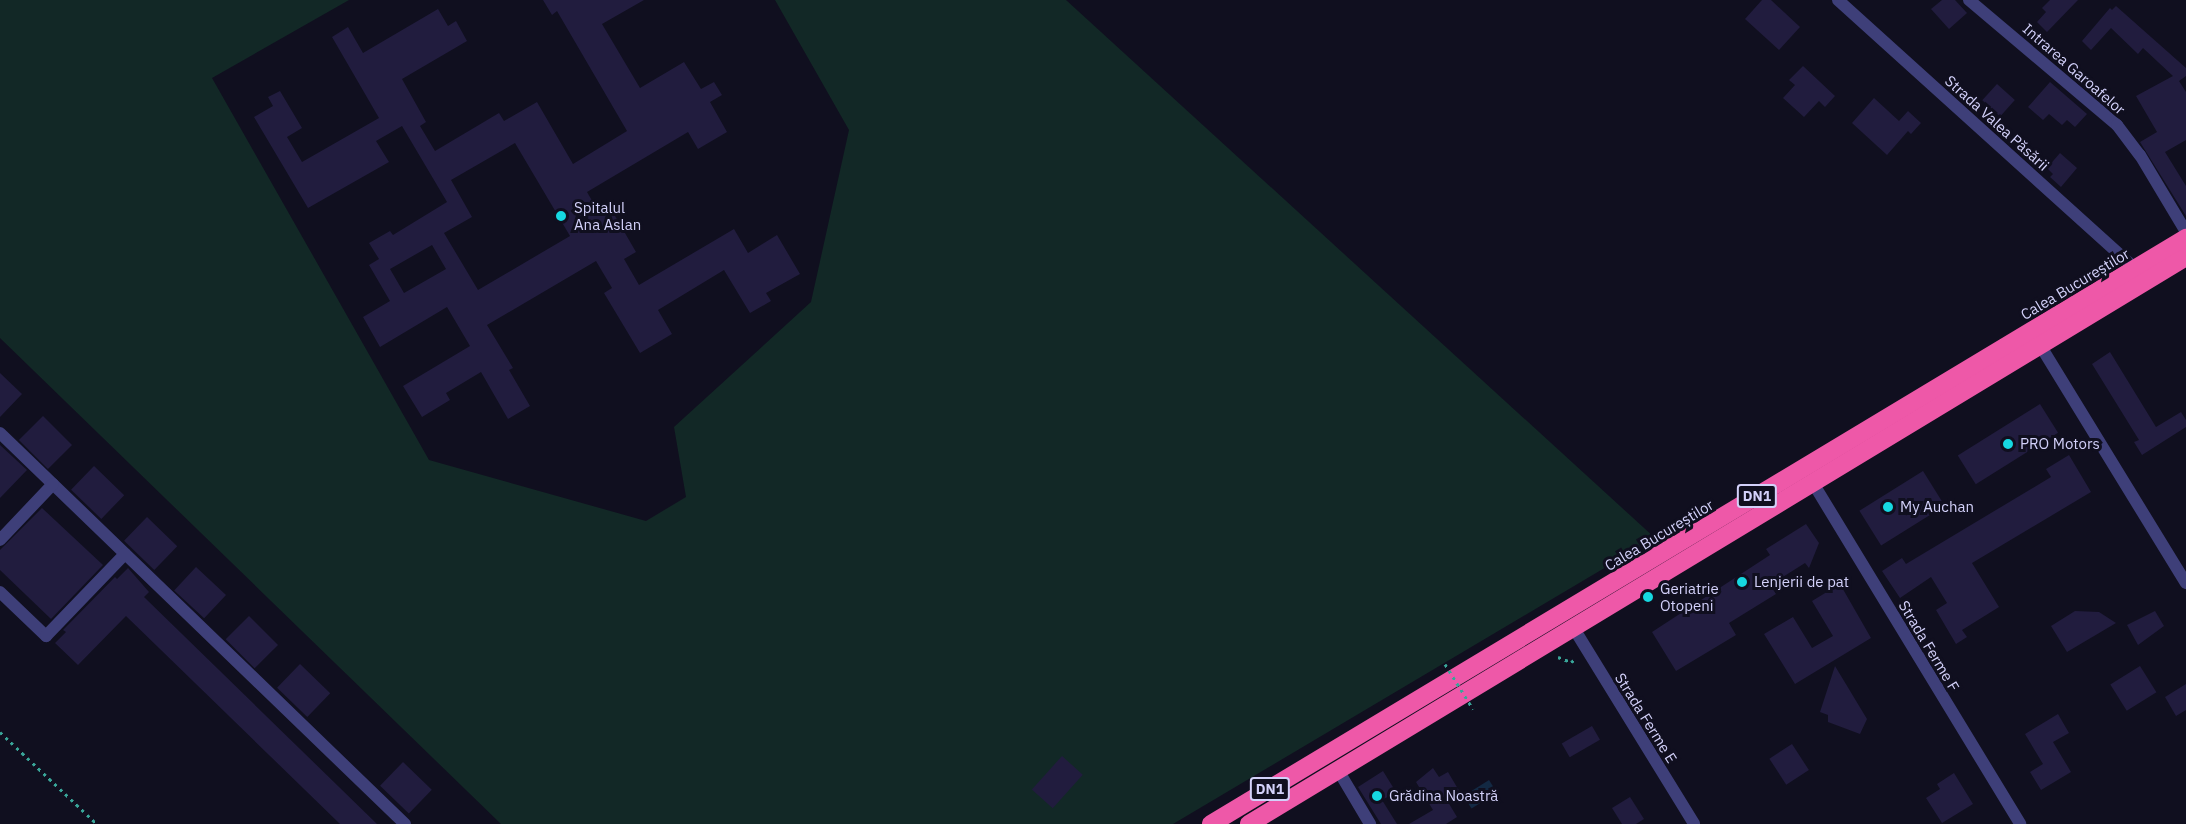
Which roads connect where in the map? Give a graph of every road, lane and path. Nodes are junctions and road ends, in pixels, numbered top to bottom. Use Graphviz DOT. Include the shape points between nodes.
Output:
graph roads {
  1 [pos="1838,0"];
  2 [pos="1970,0"];
  3 [pos="2186,232"];
  4 [pos="2186,238"];
  5 [pos="2186,257"];
  6 [pos="2136,269"];
  7 [pos="2040,345"];
  8 [pos="0,433"];
  9 [pos="1813,483"];
  10 [pos="53,484"];
  11 [pos="0,540"];
  12 [pos="125,554"];
  13 [pos="2186,583"];
  14 [pos="0,592"];
  15 [pos="1573,627"];
  16 [pos="1587,652"];
  17 [pos="1556,657"];
  18 [pos="1444,664"];
  19 [pos="1473,710"];
  20 [pos="0,732"];
  21 [pos="1338,770"];
  22 [pos="97,824"];
  23 [pos="405,824"];
  24 [pos="1211,824"];
  25 [pos="1249,824"];
  26 [pos="1371,824"];
  27 [pos="1694,824"];
  28 [pos="2020,824"];
  1 -- 6 [label="street, Strada Valea Păsării"];
  2 -- 3 [label="street, Intrarea Garoafelor" via="2117,126 2140,155"];
  4 -- 6 [label="highway, Calea Bucureștilor / DN1"];
  5 -- 7 [label="highway, DN1"];
  6 -- 24 [label="highway, Calea Bucureștilor / DN1"];
  7 -- 9 [label="highway, DN1"];
  7 -- 13 [label="street"];
  8 -- 10 [label="street"];
  9 -- 15 [label="highway, DN1"];
  9 -- 28 [label="street, Strada Ferme F"];
  10 -- 11 [label="street"];
  10 -- 12 [label="street"];
  12 -- 14 [label="street" via="46,636"];
  12 -- 23 [label="street"];
  15 -- 16 [label="street, Strada Ferme E"];
  15 -- 21 [label="highway, DN1"];
  16 -- 17 [label="path" via="1571,662"];
  16 -- 27 [label="street, Strada Ferme E"];
  18 -- 19 [label="path, bridge"];
  20 -- 22 [label="path"];
  21 -- 25 [label="highway, DN1"];
  21 -- 26 [label="street"];
}
